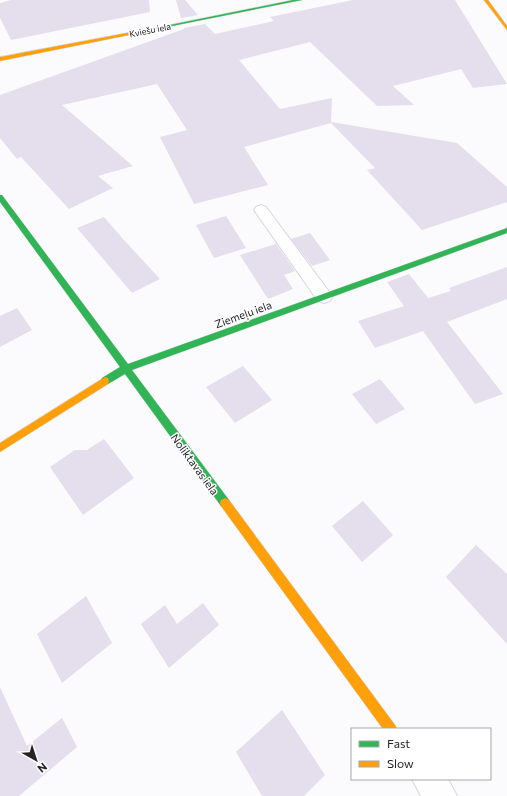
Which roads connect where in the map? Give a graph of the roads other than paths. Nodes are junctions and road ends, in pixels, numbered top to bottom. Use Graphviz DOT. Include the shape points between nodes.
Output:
graph roads {
  1 [pos="300,0"];
  2 [pos="486,0"];
  3 [pos="507,29"];
  4 [pos="0,59"];
  5 [pos="0,197"];
  6 [pos="261,210"];
  7 [pos="507,230"];
  8 [pos="324,297"];
  9 [pos="125,369"];
  10 [pos="0,448"];
  11 [pos="390,728"];
  12 [pos="429,780"];
  13 [pos="441,796"];
  1 -- 4 [label="street, Kviešu iela"];
  2 -- 3 [label="street"];
  5 -- 9 [label="street, Noliktavas iela"];
  6 -- 8 [label="lane"];
  7 -- 8 [label="street, Ziemeļu iela"];
  8 -- 9 [label="street, Ziemeļu iela"];
  9 -- 10 [label="street, Ziemeļu iela"];
  9 -- 11 [label="street, Noliktavas iela"];
  12 -- 13 [label="street"];
}
